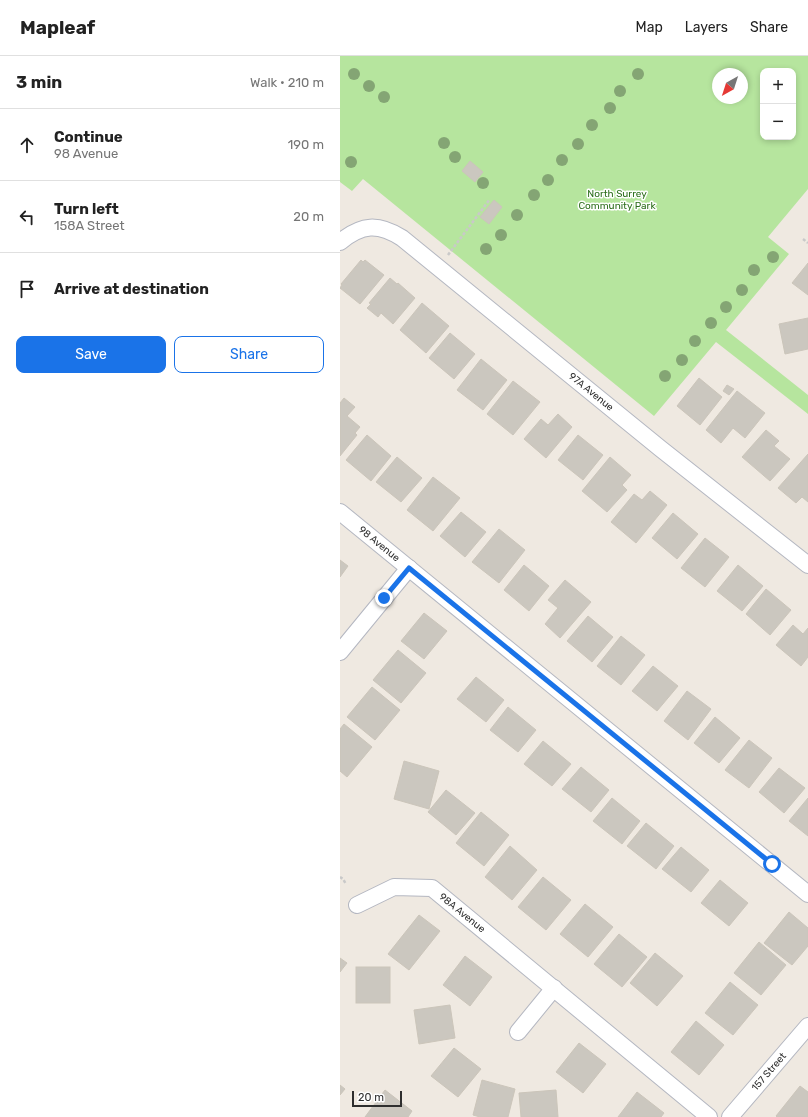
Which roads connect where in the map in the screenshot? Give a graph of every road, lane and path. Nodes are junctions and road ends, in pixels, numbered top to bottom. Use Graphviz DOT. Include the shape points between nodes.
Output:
graph roads {
  1 [pos="490,199"];
  2 [pos="803,239"];
  3 [pos="340,242"];
  4 [pos="808,243"];
  5 [pos="445,258"];
  6 [pos="340,512"];
  7 [pos="808,565"];
  8 [pos="409,568"];
  9 [pos="340,652"];
  10 [pos="340,877"];
  11 [pos="346,884"];
  12 [pos="808,894"];
  13 [pos="357,905"];
  14 [pos="554,988"];
  15 [pos="808,1026"];
  16 [pos="518,1032"];
  17 [pos="709,1117"];
  18 [pos="730,1117"];
  1 -- 5 [label="path"];
  2 -- 4 [label="path"];
  3 -- 7 [label="street, 97A Avenue" via="355,232 372,228 387,229 402,238"];
  6 -- 8 [label="street, 98 Avenue"];
  8 -- 9 [label="street"];
  8 -- 12 [label="street, 98 Avenue"];
  10 -- 11 [label="path"];
  13 -- 14 [label="street, 98A Avenue" via="394,887 432,888"];
  14 -- 16 [label="street"];
  14 -- 17 [label="street, 98A Avenue"];
  15 -- 18 [label="street, 157 Street"];
}
